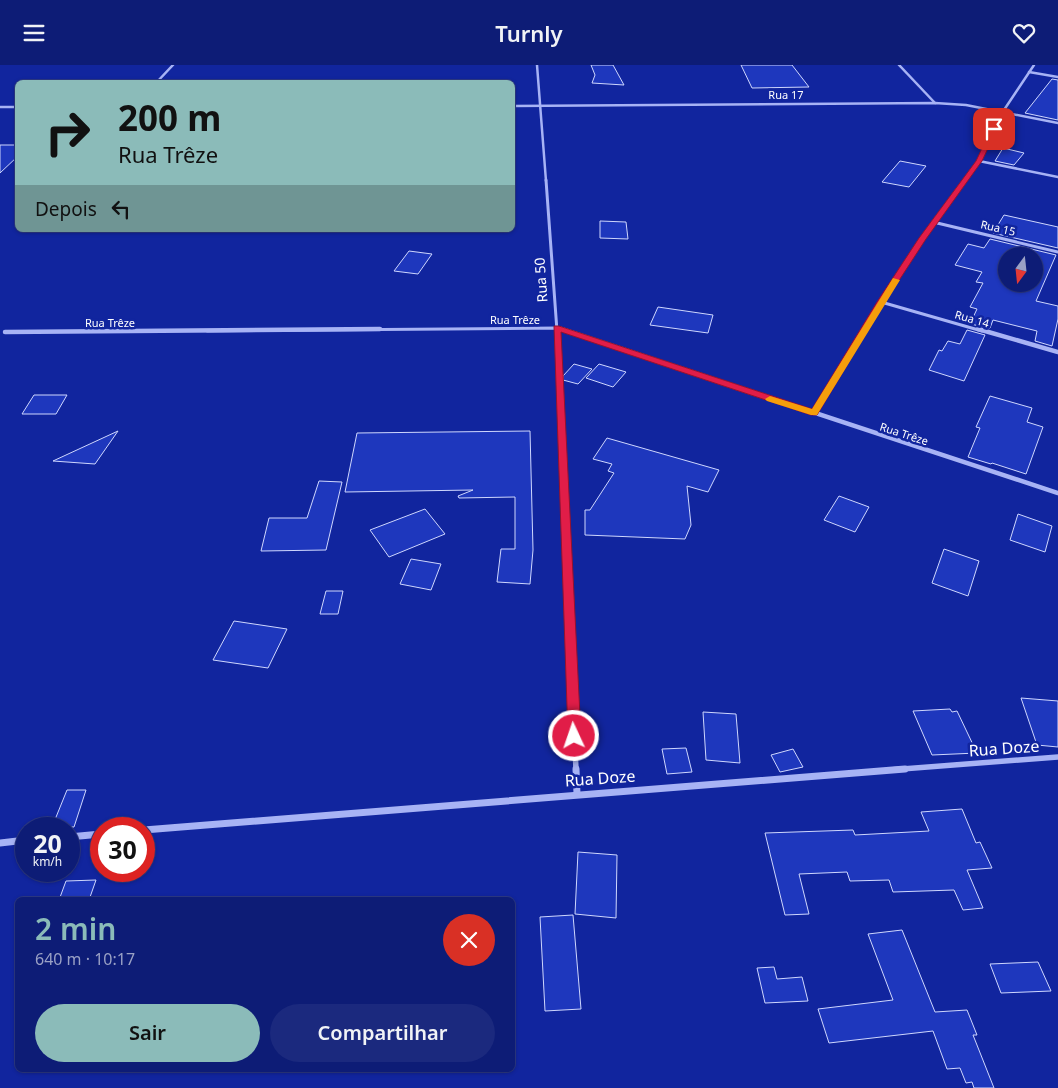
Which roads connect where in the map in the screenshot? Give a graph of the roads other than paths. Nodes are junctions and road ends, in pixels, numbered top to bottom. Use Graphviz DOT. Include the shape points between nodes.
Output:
graph roads {
  1 [pos="173,65"];
  2 [pos="537,65"];
  3 [pos="898,65"];
  4 [pos="1034,65"];
  5 [pos="1029,72"];
  6 [pos="1058,77"];
  7 [pos="159,80"];
  8 [pos="935,103"];
  9 [pos="515,106"];
  10 [pos="539,106"];
  11 [pos="0,107"];
  12 [pos="15,107"];
  13 [pos="1002,113"];
  14 [pos="1058,123"];
  15 [pos="979,161"];
  16 [pos="1058,177"];
  17 [pos="933,222"];
  18 [pos="1058,252"];
  19 [pos="881,302"];
  20 [pos="556,328"];
  21 [pos="5,332"];
  22 [pos="1058,352"];
  23 [pos="814,413"];
  24 [pos="1058,493"];
  25 [pos="1058,757"];
  26 [pos="577,794"];
  27 [pos="155,829"];
  28 [pos="15,841"];
  29 [pos="0,843"];
  1 -- 7 [label="street"];
  2 -- 10 [label="street, Rua 50"];
  3 -- 8 [label="street"];
  4 -- 5 [label="street"];
  5 -- 6 [label="street"];
  5 -- 13 [label="street"];
  8 -- 10 [label="street, Rua 17"];
  8 -- 13 [label="street, Rua 17" via="966,105"];
  9 -- 10 [label="street, Rua 17"];
  10 -- 20 [label="street, Rua 50"];
  11 -- 12 [label="street"];
  13 -- 14 [label="street, Rua 17"];
  13 -- 15 [label="street"];
  15 -- 16 [label="street"];
  15 -- 17 [label="street"];
  17 -- 18 [label="street, Rua 15"];
  17 -- 19 [label="street"];
  19 -- 22 [label="street, Rua 14"];
  19 -- 23 [label="street"];
  20 -- 21 [label="street, Rua Trêze"];
  20 -- 23 [label="street, Rua Trêze"];
  20 -- 26 [label="street, Rua 50"];
  23 -- 24 [label="street, Rua Trêze"];
  25 -- 26 [label="street, Rua Doze"];
  26 -- 27 [label="street, Rua Doze"];
  28 -- 29 [label="street"];
}
